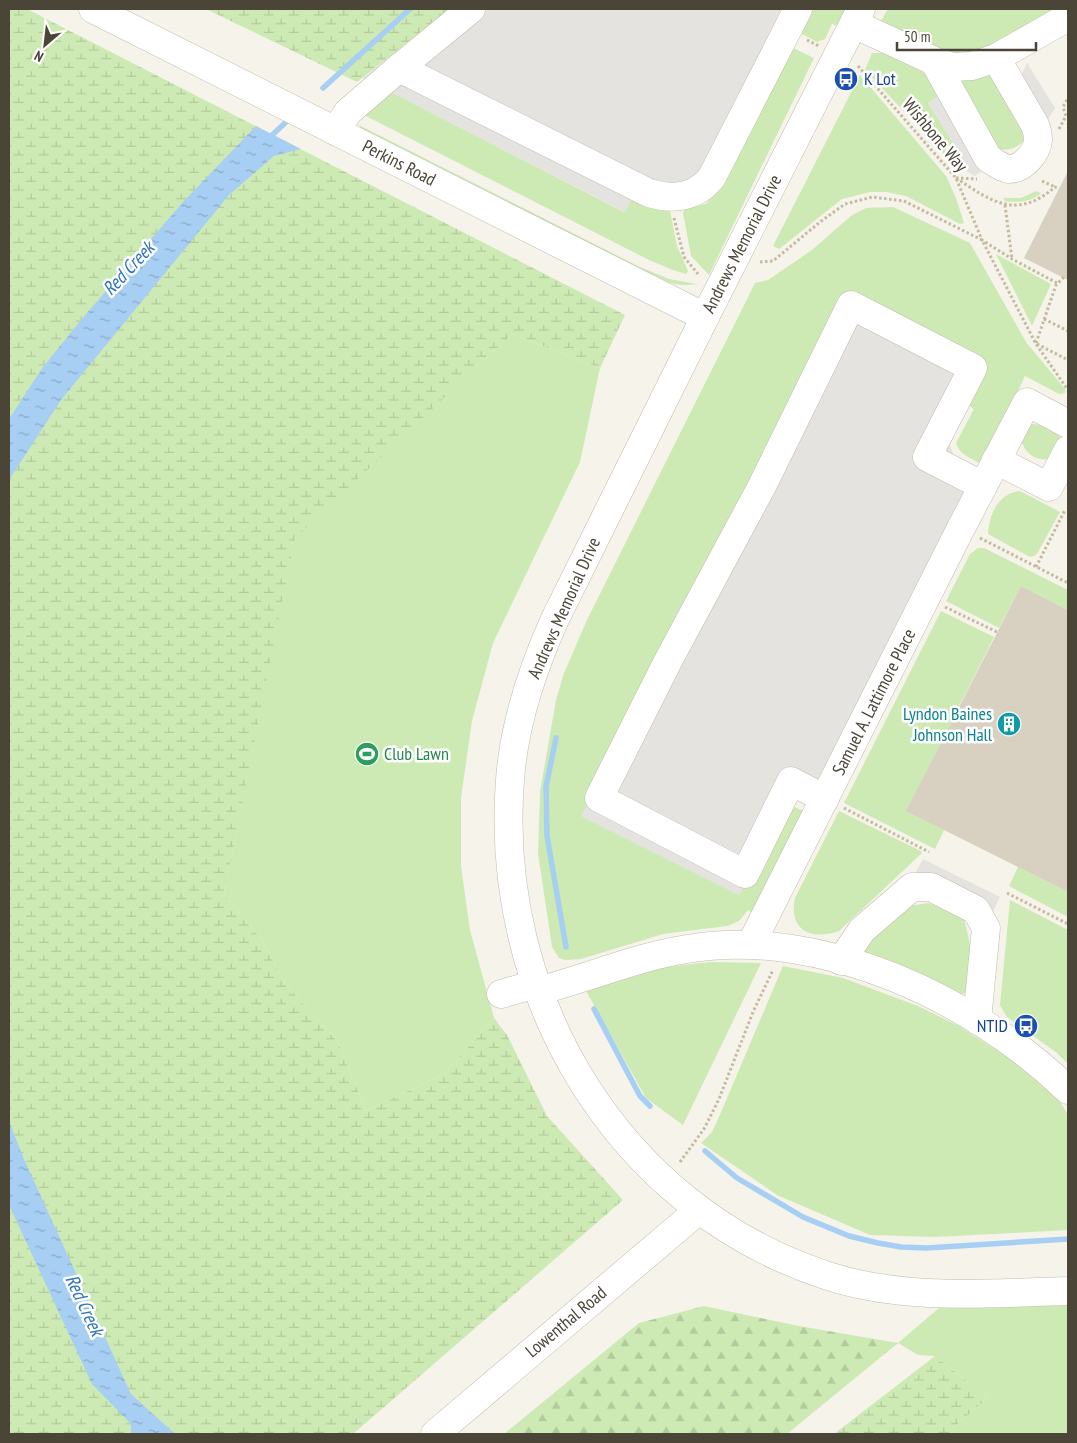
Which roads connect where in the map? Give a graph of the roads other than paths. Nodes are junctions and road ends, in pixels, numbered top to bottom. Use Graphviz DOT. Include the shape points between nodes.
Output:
graph roads {
  1 [pos="93,9"];
  2 [pos="471,9"];
  3 [pos="798,9"];
  4 [pos="858,17"];
  5 [pos="1063,26"];
  6 [pos="996,58"];
  7 [pos="934,61"];
  8 [pos="399,68"];
  9 [pos="335,131"];
  10 [pos="705,317"];
  11 [pos="1068,424"];
  12 [pos="1068,450"];
  13 [pos="996,460"];
  14 [pos="983,486"];
  15 [pos="832,802"];
  16 [pos="751,944"];
  17 [pos="841,960"];
  18 [pos="537,987"];
  19 [pos="500,994"];
  20 [pos="978,1020"];
  21 [pos="1068,1090"];
  22 [pos="699,1210"];
  23 [pos="1068,1291"];
  24 [pos="434,1434"];
  1 -- 9 [label="street, Perkins Road"];
  2 -- 8 [label="street"];
  3 -- 8 [label="street" via="712,177 699,190 669,198 636,187"];
  4 -- 7 [label="street"];
  4 -- 10 [label="street, Andrews Memorial Drive"];
  5 -- 6 [label="street"];
  6 -- 7 [label="street" via="972,66 954,67"];
  6 -- 7 [label="street" via="1037,133 1035,151 1017,167 1009,169 988,158"];
  8 -- 9 [label="street" via="364,96"];
  9 -- 10 [label="street, Perkins Road"];
  10 -- 18 [label="street, Andrews Memorial Drive" via="555,619 524,705 510,778 509,854 517,918"];
  11 -- 13 [label="street, Samuel A. Lattimore Place" via="1027,402"];
  12 -- 13 [label="street" via="1049,487"];
  13 -- 14 [label="street, Samuel A. Lattimore Place"];
  14 -- 15 [label="street, Samuel A. Lattimore Place"];
  14 -- 15 [label="street" via="927,457 973,368 851,305 762,486 599,798 745,874 791,781"];
  15 -- 16 [label="street, Samuel A. Lattimore Place"];
  16 -- 17 [label="street"];
  16 -- 18 [label="street" via="688,949"];
  17 -- 20 [label="street" via="906,983"];
  17 -- 20 [label="street" via="862,930 912,887 931,887 976,910 986,928"];
  18 -- 19 [label="street"];
  18 -- 22 [label="street, Andrews Memorial Drive" via="569,1062 600,1108 638,1154"];
  20 -- 21 [label="street" via="1047,1069"];
  22 -- 23 [label="street, Andrews Memorial Drive" via="774,1255 830,1277 859,1284 941,1294"];
  22 -- 24 [label="street, Lowenthal Road"];
}
